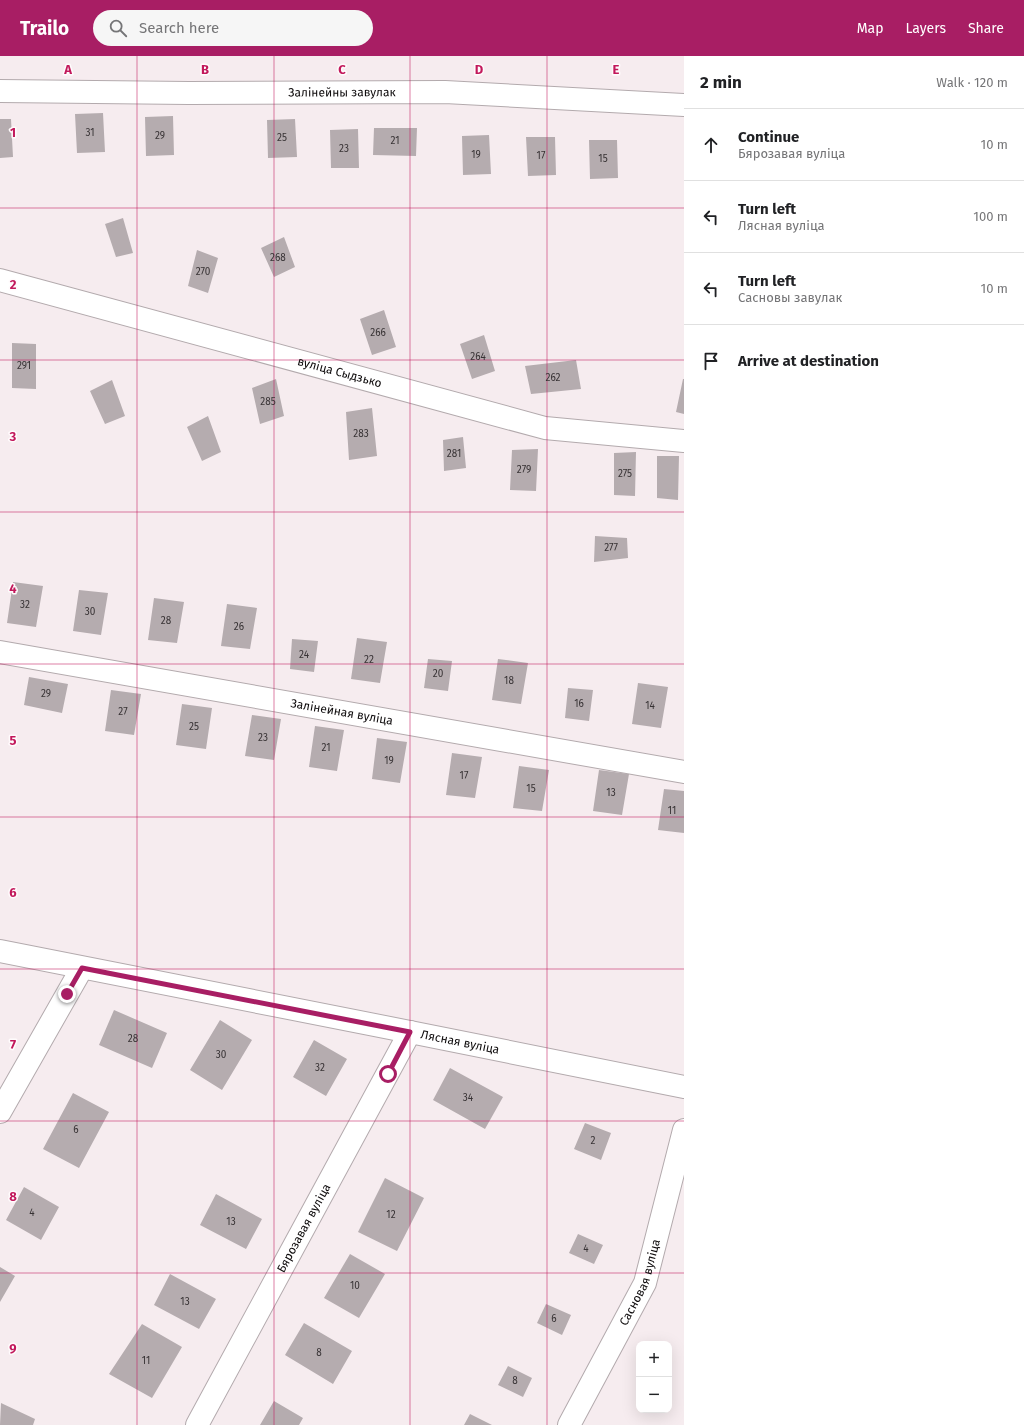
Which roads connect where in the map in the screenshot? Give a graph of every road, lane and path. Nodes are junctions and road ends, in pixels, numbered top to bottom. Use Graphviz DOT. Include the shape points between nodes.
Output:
graph roads {
  1 [pos="0,91"];
  2 [pos="684,105"];
  3 [pos="0,280"];
  4 [pos="684,441"];
  5 [pos="0,652"];
  6 [pos="684,772"];
  7 [pos="0,951"];
  8 [pos="82,968"];
  9 [pos="410,1032"];
  10 [pos="684,1087"];
  11 [pos="0,1112"];
  12 [pos="684,1130"];
  13 [pos="197,1425"];
  14 [pos="569,1425"];
  1 -- 2 [label="street, Залінейны завулак" via="445,92"];
  3 -- 4 [label="street, вуліца Сыдзько" via="545,428"];
  5 -- 6 [label="street, Залінейная вуліца"];
  7 -- 8 [label="street, Лясная вуліца"];
  8 -- 9 [label="street, Лясная вуліца"];
  8 -- 11 [label="street"];
  9 -- 10 [label="street, Лясная вуліца"];
  9 -- 13 [label="street, Бярозавая вуліца"];
  12 -- 14 [label="street, Сасновая вуліца" via="645,1283"];
}
